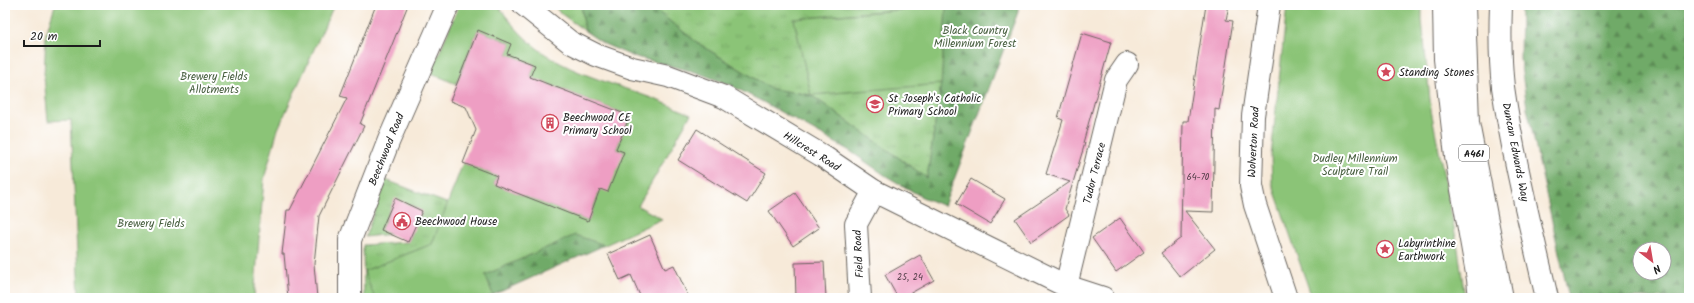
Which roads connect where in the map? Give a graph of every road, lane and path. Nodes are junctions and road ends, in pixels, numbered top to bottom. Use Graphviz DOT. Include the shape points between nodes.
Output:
graph roads {
  1 [pos="448,5"];
  2 [pos="524,5"];
  3 [pos="1269,5"];
  4 [pos="1444,5"];
  5 [pos="1464,5"];
  6 [pos="1501,5"];
  7 [pos="1127,64"];
  8 [pos="874,191"];
  9 [pos="1066,286"];
  10 [pos="350,298"];
  11 [pos="860,298"];
  12 [pos="1102,298"];
  13 [pos="1286,298"];
  14 [pos="1480,298"];
  15 [pos="1502,298"];
  16 [pos="1546,298"];
  1 -- 10 [label="main road, Beechwood Road" via="389,140 350,240"];
  2 -- 8 [label="main road, Hillcrest Road" via="570,42 596,55 632,68 668,76 724,97 821,154"];
  3 -- 13 [label="main road, Wolverton Road" via="1253,116 1250,186"];
  4 -- 14 [label="main road" via="1445,59 1456,156"];
  5 -- 15 [label="main road, A461" via="1468,123"];
  6 -- 16 [label="main road, Duncan Edwards Way" via="1503,86 1514,152"];
  7 -- 9 [label="main road, Tudor Terrace" via="1116,80"];
  8 -- 9 [label="main road, Hillcrest Road"];
  8 -- 11 [label="main road, Field Road" via="856,224"];
  9 -- 12 [label="main road, Hillcrest Road"];
}
